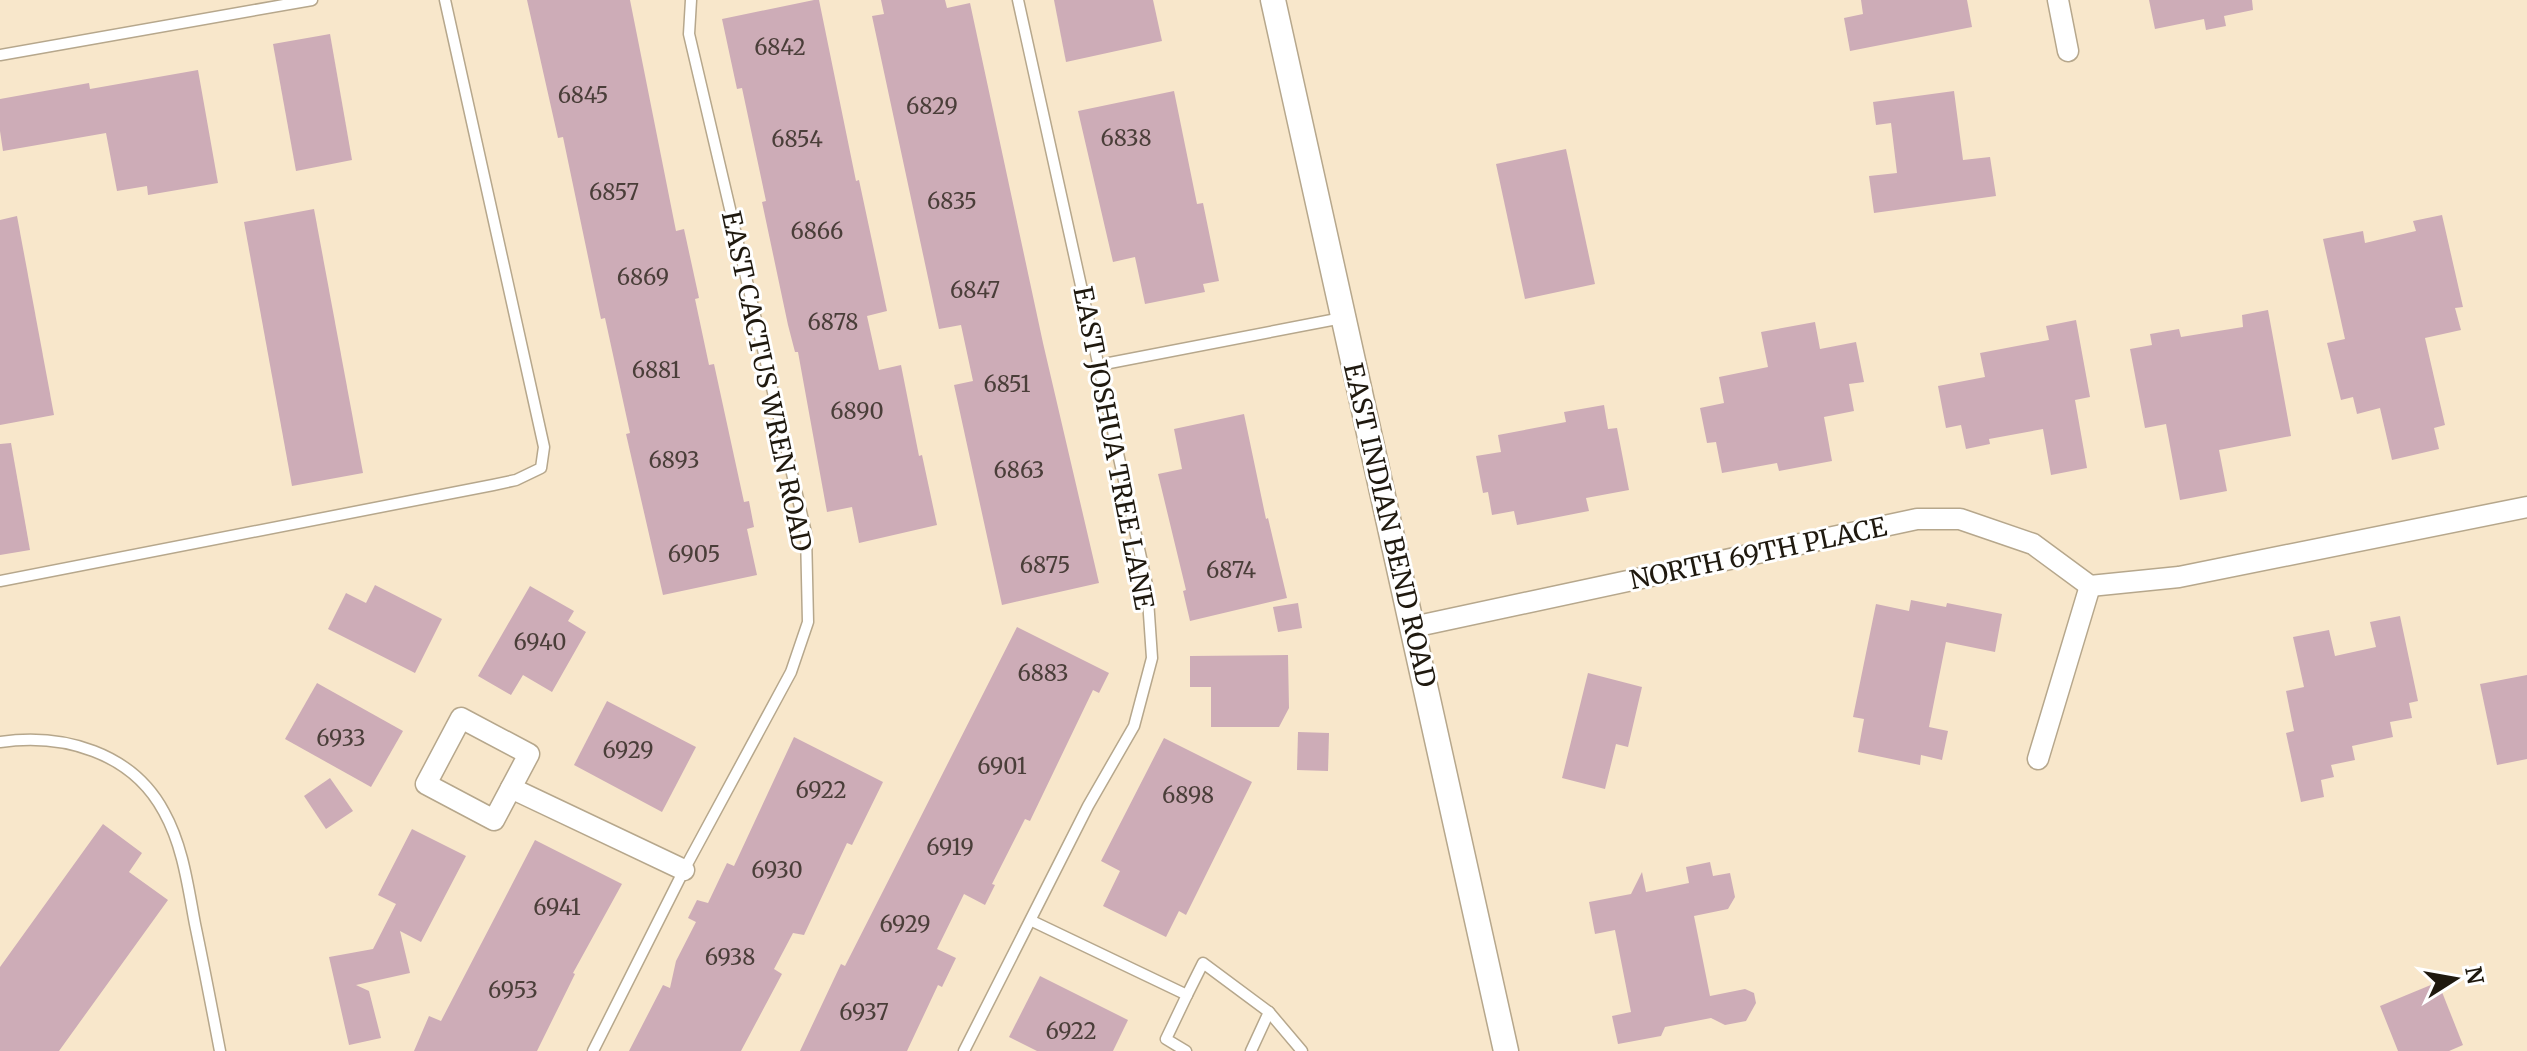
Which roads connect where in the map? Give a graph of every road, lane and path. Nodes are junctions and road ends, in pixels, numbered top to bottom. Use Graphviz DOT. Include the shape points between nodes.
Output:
graph roads {
  1 [pos="312,0"];
  2 [pos="445,0"];
  3 [pos="691,0"];
  4 [pos="1018,0"];
  5 [pos="1273,0"];
  6 [pos="2058,0"];
  7 [pos="2068,51"];
  8 [pos="0,55"];
  9 [pos="1344,318"];
  10 [pos="1099,365"];
  11 [pos="2527,507"];
  12 [pos="0,581"];
  13 [pos="2090,586"];
  14 [pos="1413,627"];
  15 [pos="0,742"];
  16 [pos="2038,759"];
  17 [pos="511,788"];
  18 [pos="684,870"];
  19 [pos="1032,921"];
  20 [pos="1187,995"];
  21 [pos="1269,1012"];
  22 [pos="220,1051"];
  23 [pos="593,1051"];
  24 [pos="964,1051"];
  25 [pos="1186,1051"];
  26 [pos="1251,1051"];
  27 [pos="1302,1051"];
  28 [pos="1506,1051"];
  1 -- 8 [label="lane"];
  2 -- 12 [label="lane" via="544,447 541,468 493,485"];
  3 -- 18 [label="lane, EAST CACTUS WREN ROAD" via="689,34 806,533 808,622 791,672"];
  4 -- 10 [label="lane, EAST JOSHUA TREE LANE"];
  5 -- 9 [label="street, EAST INDIAN BEND ROAD"];
  6 -- 7 [label="street"];
  9 -- 10 [label="lane"];
  9 -- 14 [label="street, EAST INDIAN BEND ROAD"];
  10 -- 19 [label="lane, EAST JOSHUA TREE LANE" via="1147,585 1152,658 1134,726"];
  11 -- 13 [label="street" via="2179,577"];
  13 -- 14 [label="street, NORTH 69TH PLACE" via="2033,544 1960,519 1917,519"];
  13 -- 16 [label="street"];
  14 -- 28 [label="street, EAST INDIAN BEND ROAD"];
  15 -- 22 [label="lane" via="84,746 117,762 164,810 186,876"];
  17 -- 17 [label="street" via="494,820 426,784 461,718 529,754"];
  17 -- 18 [label="street"];
  18 -- 23 [label="lane, EAST CACTUS WREN ROAD"];
  19 -- 20 [label="lane"];
  19 -- 24 [label="lane, EAST JOSHUA TREE LANE"];
  20 -- 21 [label="lane" via="1203,963"];
  20 -- 25 [label="lane" via="1166,1039"];
  21 -- 26 [label="lane"];
  21 -- 27 [label="lane"];
}
